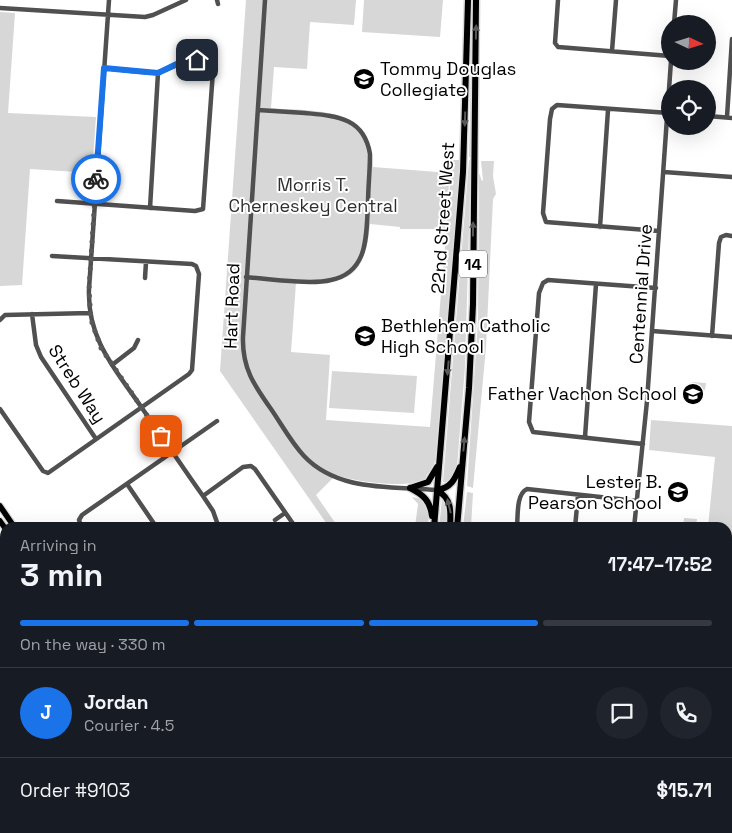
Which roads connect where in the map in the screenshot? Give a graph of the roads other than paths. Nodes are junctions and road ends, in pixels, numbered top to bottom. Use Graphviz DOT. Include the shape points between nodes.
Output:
graph roads {
  1 [pos="109,0"];
  2 [pos="186,0"];
  3 [pos="265,0"];
  4 [pos="468,0"];
  5 [pos="476,0"];
  6 [pos="558,0"];
  7 [pos="616,0"];
  8 [pos="676,0"];
  9 [pos="0,8"];
  10 [pos="108,15"];
  11 [pos="675,15"];
  12 [pos="732,39"];
  13 [pos="612,51"];
  14 [pos="661,55"];
  15 [pos="104,68"];
  16 [pos="158,73"];
  17 [pos="258,110"];
  18 [pos="608,110"];
  19 [pos="661,113"];
  20 [pos="716,117"];
  21 [pos="729,118"];
  22 [pos="667,135"];
  23 [pos="664,172"];
  24 [pos="732,177"];
  25 [pos="57,201"];
  26 [pos="95,204"];
  27 [pos="150,208"];
  28 [pos="600,227"];
  29 [pos="659,231"];
  30 [pos="732,236"];
  31 [pos="52,256"];
  32 [pos="91,258"];
  33 [pos="146,262"];
  34 [pos="246,277"];
  35 [pos="145,278"];
  36 [pos="596,284"];
  37 [pos="656,288"];
  38 [pos="90,313"];
  39 [pos="32,314"];
  40 [pos="0,320"];
  41 [pos="652,331"];
  42 [pos="712,336"];
  43 [pos="732,337"];
  44 [pos="138,340"];
  45 [pos="112,365"];
  46 [pos="142,407"];
  47 [pos="0,410"];
  48 [pos="217,421"];
  49 [pos="585,437"];
  50 [pos="96,439"];
  51 [pos="643,444"];
  52 [pos="172,452"];
  53 [pos="440,461"];
  54 [pos="463,461"];
  55 [pos="127,484"];
  56 [pos="410,488"];
  57 [pos="437,490"];
  58 [pos="578,495"];
  59 [pos="203,496"];
  60 [pos="636,501"];
  61 [pos="0,506"];
  62 [pos="285,513"];
  63 [pos="275,520"];
  64 [pos="11,522"];
  65 [pos="79,522"];
  66 [pos="153,522"];
  67 [pos="216,522"];
  68 [pos="292,522"];
  69 [pos="433,522"];
  70 [pos="434,522"];
  71 [pos="450,522"];
  72 [pos="458,522"];
  73 [pos="518,522"];
  74 [pos="576,522"];
  75 [pos="634,522"];
  1 -- 10 [label="street"];
  2 -- 10 [label="street" via="151,16"];
  3 -- 17 [label="street, Hart Road"];
  4 -- 53 [label="highway, 22nd Street West / 14, one-way" via="463,172"];
  54 -- 5 [label="highway, 22nd Street West / 14, one-way" via="473,304"];
  6 -- 13 [label="street" via="555,43 558,47"];
  7 -- 13 [label="street"];
  8 -- 11 [label="street"];
  9 -- 10 [label="street"];
  10 -- 15 [label="street"];
  12 -- 21 [label="street"];
  13 -- 14 [label="street"];
  15 -- 16 [label="street"];
  15 -- 26 [label="street"];
  16 -- 27 [label="street"];
  16 -- 27 [label="street" via="188,60 209,62 213,67 203,209"];
  17 -- 34 [label="street, Hart Road"];
  17 -- 34 [label="street" via="335,116 350,122 362,133 369,147 370,161 366,237 356,264 337,279 317,282"];
  18 -- 19 [label="street"];
  18 -- 28 [label="street"];
  18 -- 28 [label="street" via="557,105 552,109 543,213 546,222"];
  20 -- 21 [label="street"];
  22 -- 23 [label="street, Centennial Drive"];
  23 -- 24 [label="street"];
  23 -- 29 [label="street, Centennial Drive"];
  25 -- 26 [label="street"];
  26 -- 27 [label="street"];
  26 -- 32 [label="street"];
  28 -- 29 [label="street"];
  29 -- 37 [label="street, Centennial Drive"];
  30 -- 42 [label="street" via="721,237 719,244"];
  31 -- 32 [label="street"];
  32 -- 33 [label="street"];
  32 -- 38 [label="street"];
  33 -- 35 [label="street"];
  33 -- 46 [label="street" via="194,265 199,274 192,370"];
  34 -- 56 [label="street, Hart Road" via="242,343 246,368 298,449 317,467 340,480"];
  36 -- 37 [label="street"];
  36 -- 49 [label="street"];
  36 -- 49 [label="street" via="548,280 542,283 529,422 533,432"];
  37 -- 41 [label="street, Centennial Drive"];
  38 -- 39 [label="street"];
  38 -- 45 [label="street" via="98,342"];
  39 -- 40 [label="street" via="5,315"];
  39 -- 50 [label="street, Streb Way" via="34,338 41,358"];
  41 -- 42 [label="street"];
  41 -- 51 [label="street, Centennial Drive"];
  42 -- 43 [label="street"];
  44 -- 45 [label="street" via="134,348"];
  45 -- 46 [label="street"];
  46 -- 50 [label="street"];
  46 -- 52 [label="street"];
  47 -- 50 [label="street" via="45,473"];
  48 -- 52 [label="street"];
  49 -- 51 [label="street"];
  51 -- 60 [label="street, Centennial Drive"];
  52 -- 55 [label="street"];
  52 -- 59 [label="street"];
  53 -- 56 [label="highway" via="430,480"];
  53 -- 57 [label="highway, 22nd Street West / 14"];
  54 -- 57 [label="highway" via="451,485"];
  54 -- 72 [label="highway, 22nd Street West / 14"];
  55 -- 65 [label="street" via="80,517"];
  55 -- 66 [label="street"];
  56 -- 57 [label="street, Hart Road"];
  56 -- 69 [label="highway" via="427,499"];
  57 -- 70 [label="highway, 22nd Street West / 14"];
  71 -- 57 [label="highway, one-way" via="449,502"];
  58 -- 60 [label="street"];
  58 -- 73 [label="street" via="524,490 520,495"];
  58 -- 74 [label="street"];
  59 -- 62 [label="street" via="243,467 251,466"];
  59 -- 67 [label="street"];
  60 -- 75 [label="street, Centennial Drive"];
  61 -- 64 [label="main road"];
  62 -- 63 [label="street"];
  62 -- 68 [label="street"];
}
